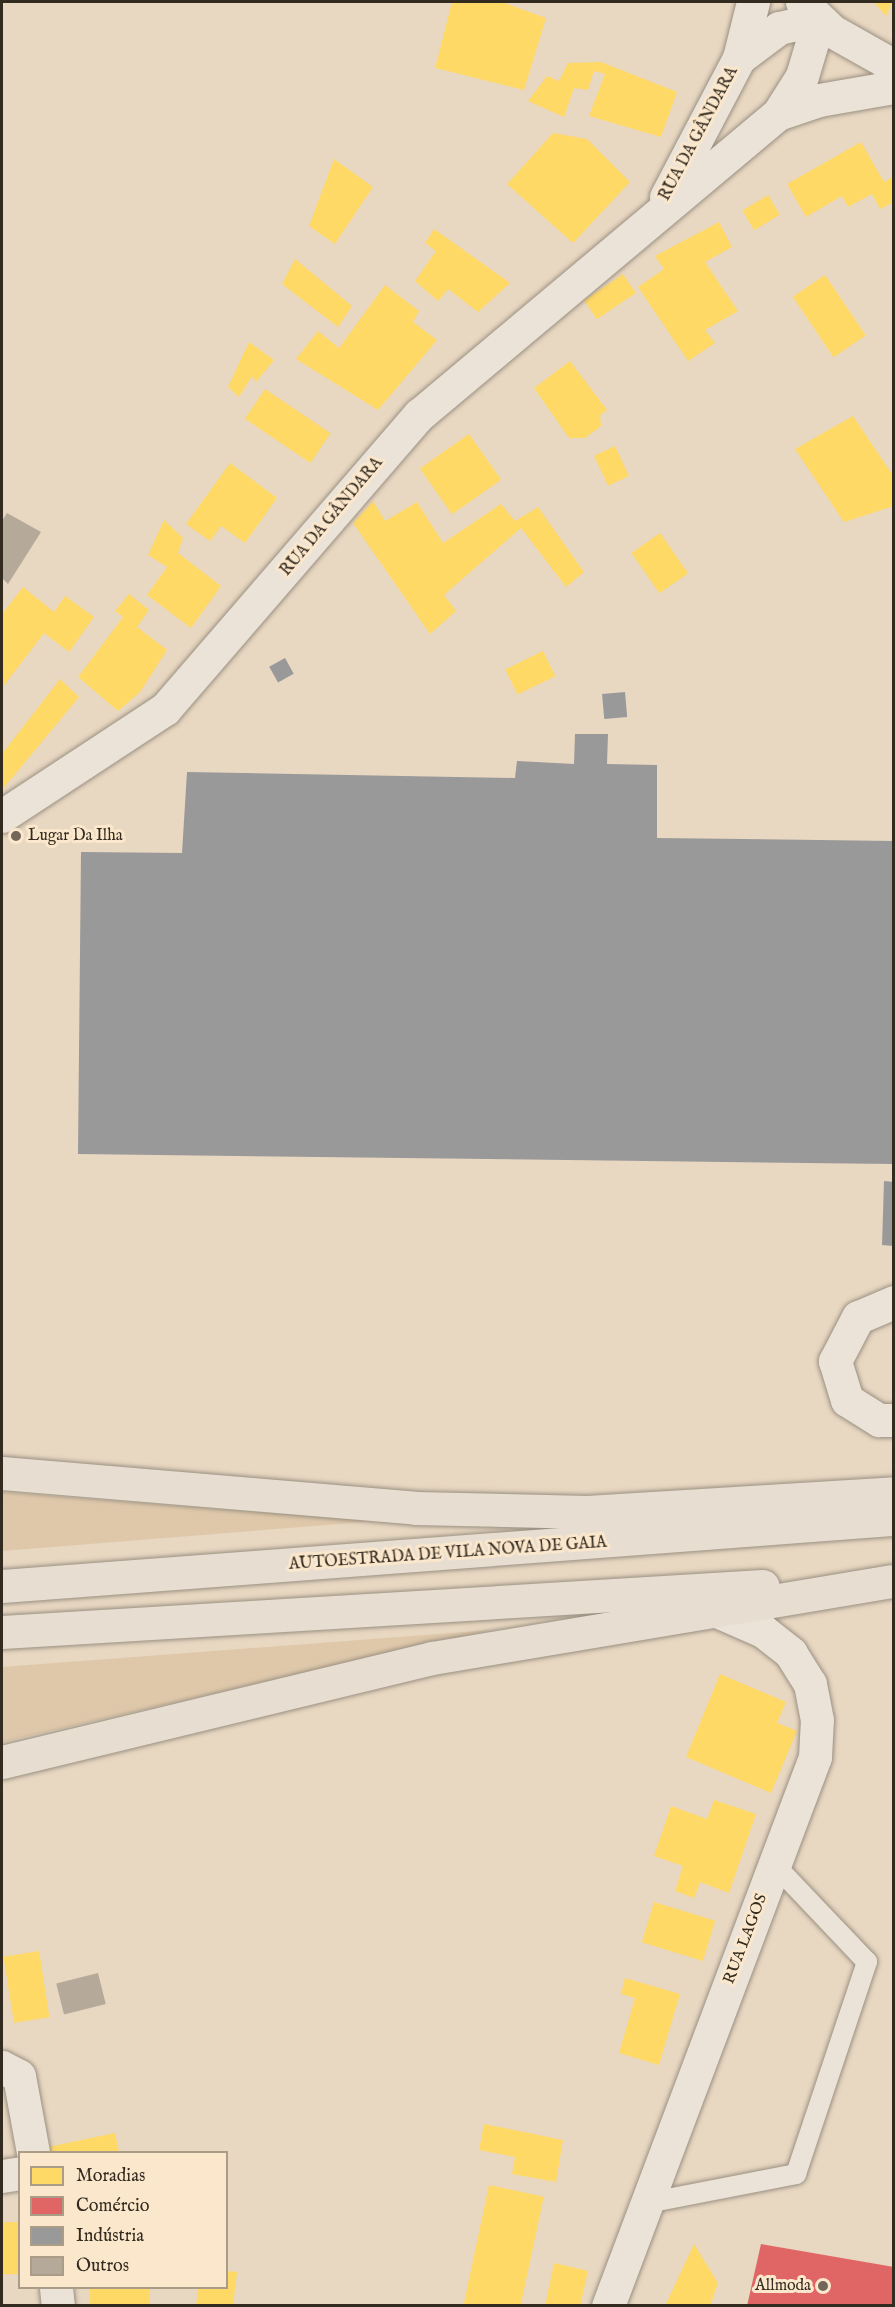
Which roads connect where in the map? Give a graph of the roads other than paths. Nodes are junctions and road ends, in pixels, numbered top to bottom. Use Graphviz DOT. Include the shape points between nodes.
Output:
graph roads {
  1 [pos="753,2"];
  2 [pos="810,10"];
  3 [pos="739,58"];
  4 [pos="894,66"];
  5 [pos="894,87"];
  6 [pos="778,114"];
  7 [pos="659,209"];
  8 [pos="2,816"];
  9 [pos="894,1302"];
  10 [pos="894,1420"];
  11 [pos="2,1473"];
  12 [pos="894,1493"];
  13 [pos="894,1519"];
  14 [pos="892,1581"];
  15 [pos="2,1586"];
  16 [pos="717,1611"];
  17 [pos="2,1632"];
  18 [pos="2,1762"];
  19 [pos="774,1864"];
  20 [pos="2,2067"];
  21 [pos="33,2151"];
  22 [pos="18,2173"];
  23 [pos="2,2176"];
  24 [pos="647,2203"];
  25 [pos="56,2289"];
  26 [pos="58,2306"];
  27 [pos="608,2306"];
  1 -- 3 [label="main road, RUA DA GÂNDARA"];
  2 -- 3 [label="main road, RUA DA GÂNDARA" via="778,28"];
  2 -- 4 [label="main road"];
  2 -- 6 [label="main road, RUA DA GÂNDARA" via="802,76"];
  3 -- 7 [label="main road, RUA DA GÂNDARA"];
  5 -- 6 [label="main road, RUA DA GÂNDARA" via="819,100"];
  6 -- 7 [label="main road, RUA DA GÂNDARA"];
  7 -- 8 [label="main road, RUA DA GÂNDARA" via="419,415 165,709"];
  9 -- 10 [label="main road" via="858,1317 835,1361 847,1400 879,1420"];
  11 -- 12 [label="highway" via="415,1508 587,1512"];
  13 -- 15 [label="highway, AUTOESTRADA DE VILA NOVA DE GAIA"];
  14 -- 16 [label="highway"];
  14 -- 17 [label="highway" via="535,1596"];
  16 -- 18 [label="highway" via="432,1658"];
  16 -- 19 [label="main road, RUA LAGOS" via="763,1631 791,1653 810,1684 817,1720 815,1757"];
  19 -- 24 [label="main road, RUA LAGOS"];
  19 -- 24 [label="lane" via="867,1962 796,2174"];
  20 -- 21 [label="main road" via="19,2076"];
  22 -- 23 [label="main road"];
  24 -- 27 [label="main road, RUA LAGOS"];
  25 -- 26 [label="main road"];
}
